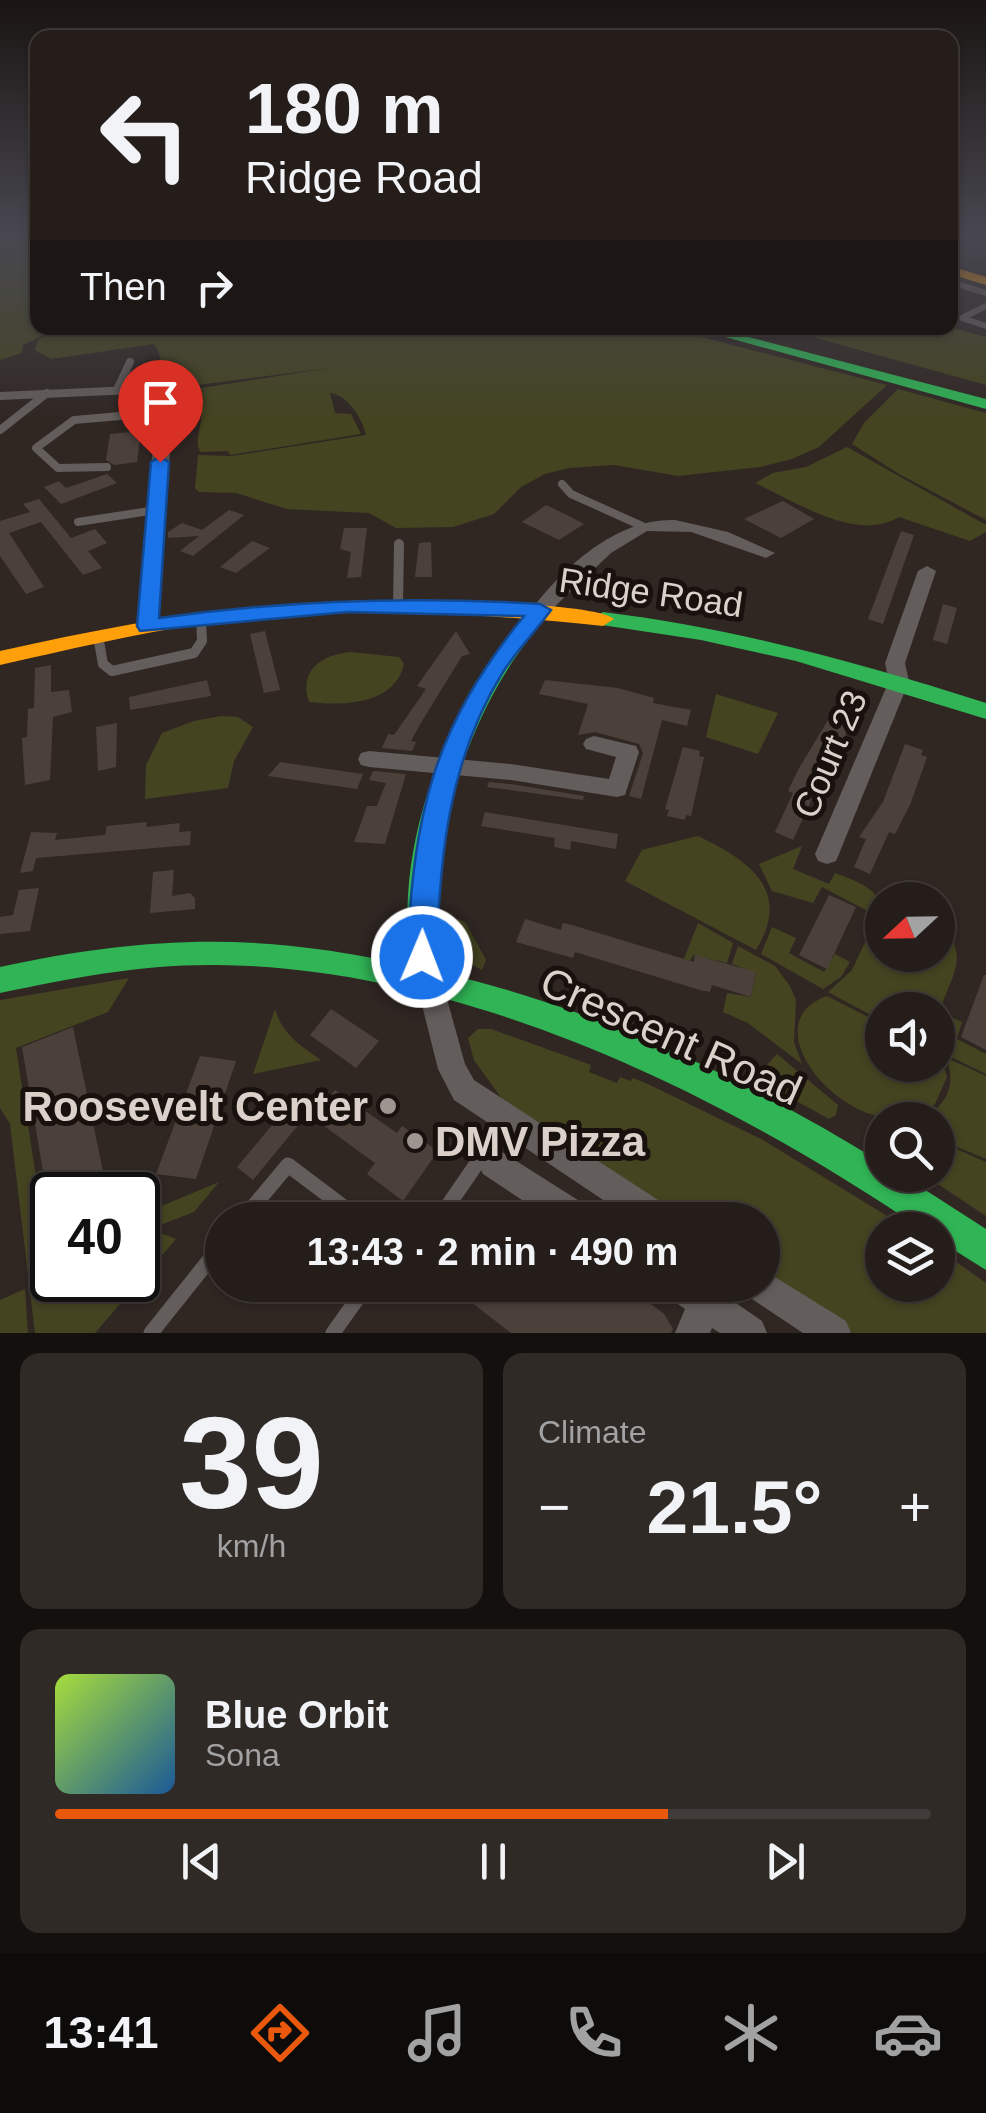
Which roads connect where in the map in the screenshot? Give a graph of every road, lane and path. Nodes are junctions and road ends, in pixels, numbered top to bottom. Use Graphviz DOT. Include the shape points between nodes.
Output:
graph roads {
  1 [pos="986,306"];
  2 [pos="986,326"];
  3 [pos="726,335"];
  4 [pos="805,335"];
  5 [pos="130,361"];
  6 [pos="986,385"];
  7 [pos="117,390"];
  8 [pos="47,393"];
  9 [pos="0,396"];
  10 [pos="986,404"];
  11 [pos="166,412"];
  12 [pos="0,430"];
  13 [pos="107,467"];
  14 [pos="562,484"];
  15 [pos="156,510"];
  16 [pos="78,522"];
  17 [pos="642,526"];
  18 [pos="400,544"];
  19 [pos="766,553"];
  20 [pos="927,572"];
  21 [pos="398,605"];
  22 [pos="540,610"];
  23 [pos="201,618"];
  24 [pos="148,626"];
  25 [pos="98,636"];
  26 [pos="0,658"];
  27 [pos="898,681"];
  28 [pos="986,711"];
  29 [pos="594,744"];
  30 [pos="370,759"];
  31 [pos="448,766"];
  32 [pos="827,854"];
  33 [pos="0,980"];
  34 [pos="428,981"];
  35 [pos="506,1120"];
  36 [pos="494,1163"];
  37 [pos="257,1202"];
  38 [pos="336,1202"];
  39 [pos="450,1202"];
  40 [pos="554,1202"];
  41 [pos="632,1202"];
  42 [pos="986,1251"];
  43 [pos="205,1265"];
  44 [pos="780,1297"];
  45 [pos="355,1302"];
  46 [pos="693,1307"];
  47 [pos="150,1333"];
  48 [pos="334,1333"];
  49 [pos="750,1333"];
  50 [pos="834,1333"];
  1 -- 2 [label="lane" via="962,318"];
  3 -- 10 [label="main road"];
  4 -- 6 [label="main road"];
  5 -- 7 [label="lane"];
  7 -- 8 [label="street"];
  7 -- 11 [label="street" via="159,394"];
  8 -- 9 [label="street"];
  8 -- 12 [label="lane"];
  11 -- 13 [label="lane" via="74,420 36,448 62,471"];
  11 -- 15 [label="street"];
  14 -- 17 [label="lane"];
  15 -- 16 [label="lane"];
  15 -- 24 [label="street"];
  17 -- 19 [label="street" via="704,530"];
  17 -- 22 [label="street"];
  18 -- 21 [label="lane"];
  20 -- 27 [label="street, Court 23" via="895,663"];
  21 -- 22 [label="main road, Ridge Road"];
  21 -- 23 [label="main road, Ridge Road"];
  22 -- 27 [label="main road, Ridge Road" via="728,636"];
  22 -- 31 [label="main road" via="477,696"];
  23 -- 24 [label="main road, Ridge Road"];
  23 -- 25 [label="lane" via="202,642 194,653 112,671 103,664"];
  24 -- 25 [label="main road, Ridge Road"];
  25 -- 26 [label="main road, Ridge Road"];
  27 -- 28 [label="main road, Ridge Road"];
  27 -- 32 [label="street, Court 23"];
  29 -- 31 [label="street" via="628,752 618,788"];
  30 -- 31 [label="street"];
  31 -- 34 [label="main road" via="425,869 422,957"];
  33 -- 34 [label="main road, Crescent Road" via="86,962 224,952 344,964"];
  34 -- 35 [label="street" via="456,1077"];
  34 -- 42 [label="main road, Crescent Road" via="580,1030 698,1080 892,1187"];
  35 -- 39 [label="lane"];
  35 -- 41 [label="street"];
  36 -- 40 [label="street"];
  37 -- 38 [label="lane" via="288,1165"];
  43 -- 47 [label="lane"];
  44 -- 50 [label="street"];
  45 -- 48 [label="lane"];
  46 -- 49 [label="street"];
}
